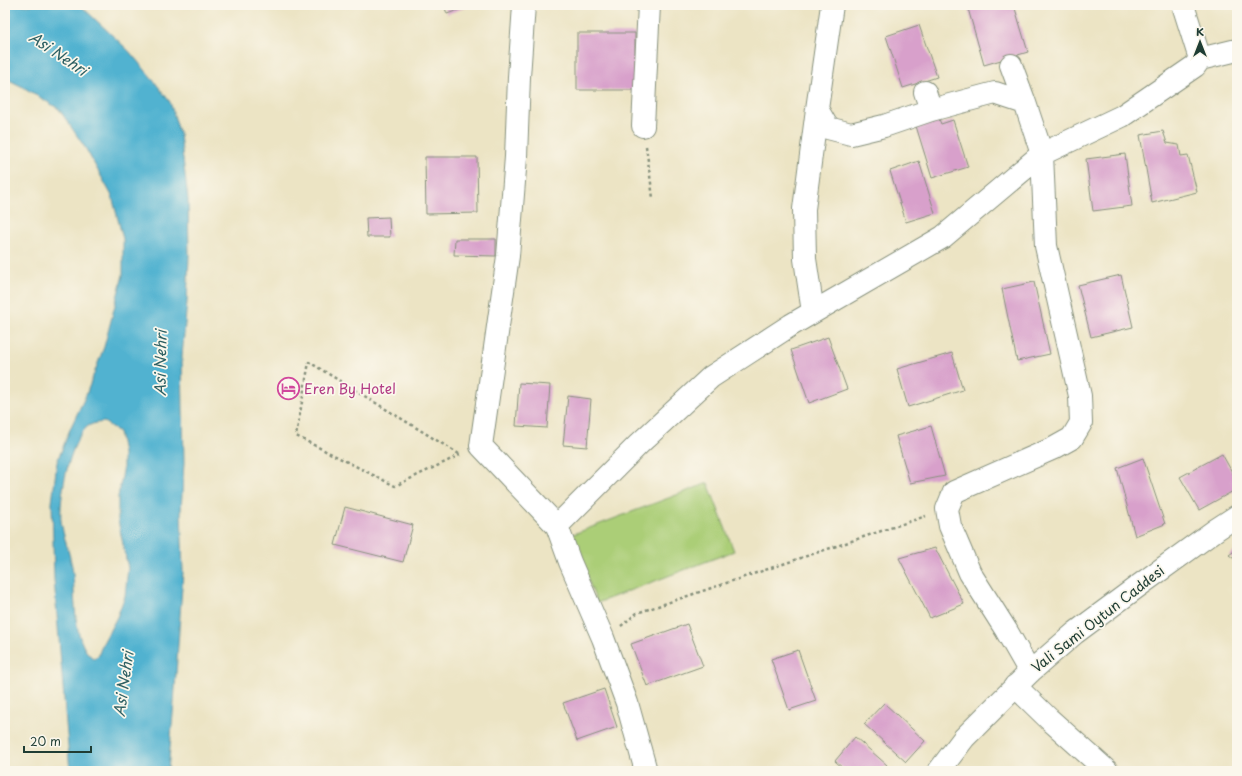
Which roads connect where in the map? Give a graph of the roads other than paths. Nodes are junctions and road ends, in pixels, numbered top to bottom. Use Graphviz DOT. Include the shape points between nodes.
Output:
graph roads {
  1 [pos="524,5"];
  2 [pos="649,5"];
  3 [pos="832,5"];
  4 [pos="1183,5"];
  5 [pos="1237,50"];
  6 [pos="1200,58"];
  7 [pos="1011,65"];
  8 [pos="1024,103"];
  9 [pos="817,109"];
  10 [pos="643,126"];
  11 [pos="1042,154"];
  12 [pos="813,312"];
  13 [pos="1237,516"];
  14 [pos="557,526"];
  15 [pos="1023,679"];
  16 [pos="646,771"];
  17 [pos="939,771"];
  18 [pos="1108,771"];
  1 -- 14 [label="street" via="508,256 481,446"];
  2 -- 10 [label="street"];
  3 -- 9 [label="street"];
  4 -- 6 [label="street"];
  5 -- 6 [label="street"];
  6 -- 11 [label="street" via="1195,66 1122,116"];
  7 -- 8 [label="street"];
  8 -- 9 [label="street" via="995,93 928,101 884,126 851,134 828,128"];
  8 -- 11 [label="street"];
  9 -- 12 [label="street" via="804,209 805,259"];
  11 -- 12 [label="street" via="943,237"];
  11 -- 15 [label="street" via="1046,246 1080,396 1081,423 1072,438 1054,448 954,492 947,509 950,526 970,573 1006,630"];
  12 -- 14 [label="street" via="711,377"];
  13 -- 15 [label="street, Vali Sami Oytun Caddesi" via="1075,633"];
  14 -- 16 [label="street" via="627,704"];
  15 -- 17 [label="street, Vali Sami Oytun Caddesi" via="964,738"];
  15 -- 18 [label="street" via="1049,719"];
}
